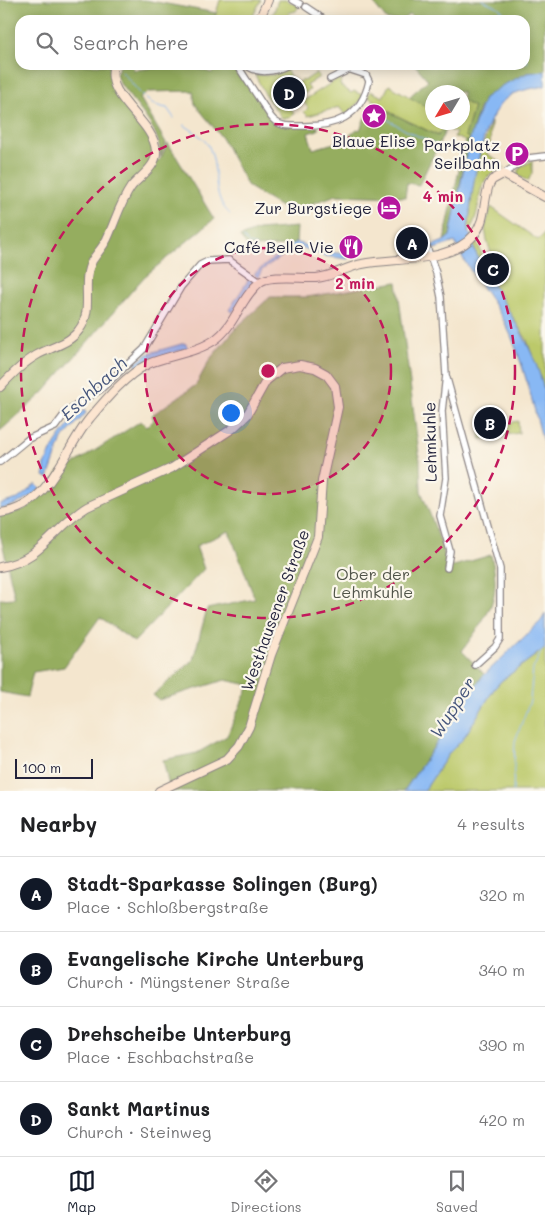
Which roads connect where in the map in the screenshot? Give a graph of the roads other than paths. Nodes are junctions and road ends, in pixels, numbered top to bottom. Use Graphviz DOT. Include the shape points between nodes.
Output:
graph roads {
  1 [pos="268,0"];
  2 [pos="293,0"];
  3 [pos="261,15"];
  4 [pos="317,15"];
  5 [pos="113,70"];
  6 [pos="240,70"];
  7 [pos="252,70"];
  8 [pos="273,70"];
  9 [pos="351,70"];
  10 [pos="330,79"];
  11 [pos="545,156"];
  12 [pos="503,174"];
  13 [pos="545,197"];
  14 [pos="429,253"];
  15 [pos="256,279"];
  16 [pos="446,375"];
  17 [pos="0,387"];
  18 [pos="0,462"];
  19 [pos="0,513"];
  20 [pos="0,567"];
  21 [pos="447,568"];
  22 [pos="475,665"];
  23 [pos="160,791"];
  1 -- 3 [label="main road"];
  2 -- 4 [label="street"];
  5 -- 17 [label="main road" via="115,84 151,135 156,149 154,159 128,193 106,241 92,262 88,274 87,311 80,330 68,341 30,359"];
  6 -- 9 [label="street" via="278,124 312,126 328,124 350,115 366,96 369,79"];
  7 -- 8 [label="street"];
  9 -- 10 [label="street"];
  11 -- 12 [label="street" via="528,158"];
  12 -- 13 [label="main road"];
  12 -- 14 [label="main road" via="490,182 481,222 472,237 457,247"];
  14 -- 15 [label="main road" via="362,264 321,278"];
  14 -- 16 [label="street" via="441,297"];
  15 -- 18 [label="street" via="222,258 200,266 181,287 144,349 100,390 67,411 55,427 28,439"];
  15 -- 19 [label="main road" via="215,340 149,364 130,377 89,421 44,491 25,505"];
  16 -- 21 [label="street, Lehmkuhle" via="442,411 446,478 440,516 450,551"];
  16 -- 22 [label="street" via="502,578 500,639 496,647"];
  20 -- 23 [label="main road, Westhausener Straße" via="34,554 81,510 172,468 232,429 247,415 266,381 280,369 305,365 326,374 335,386 339,402 322,481 318,537 271,656 249,727 239,746 227,759"];
}
